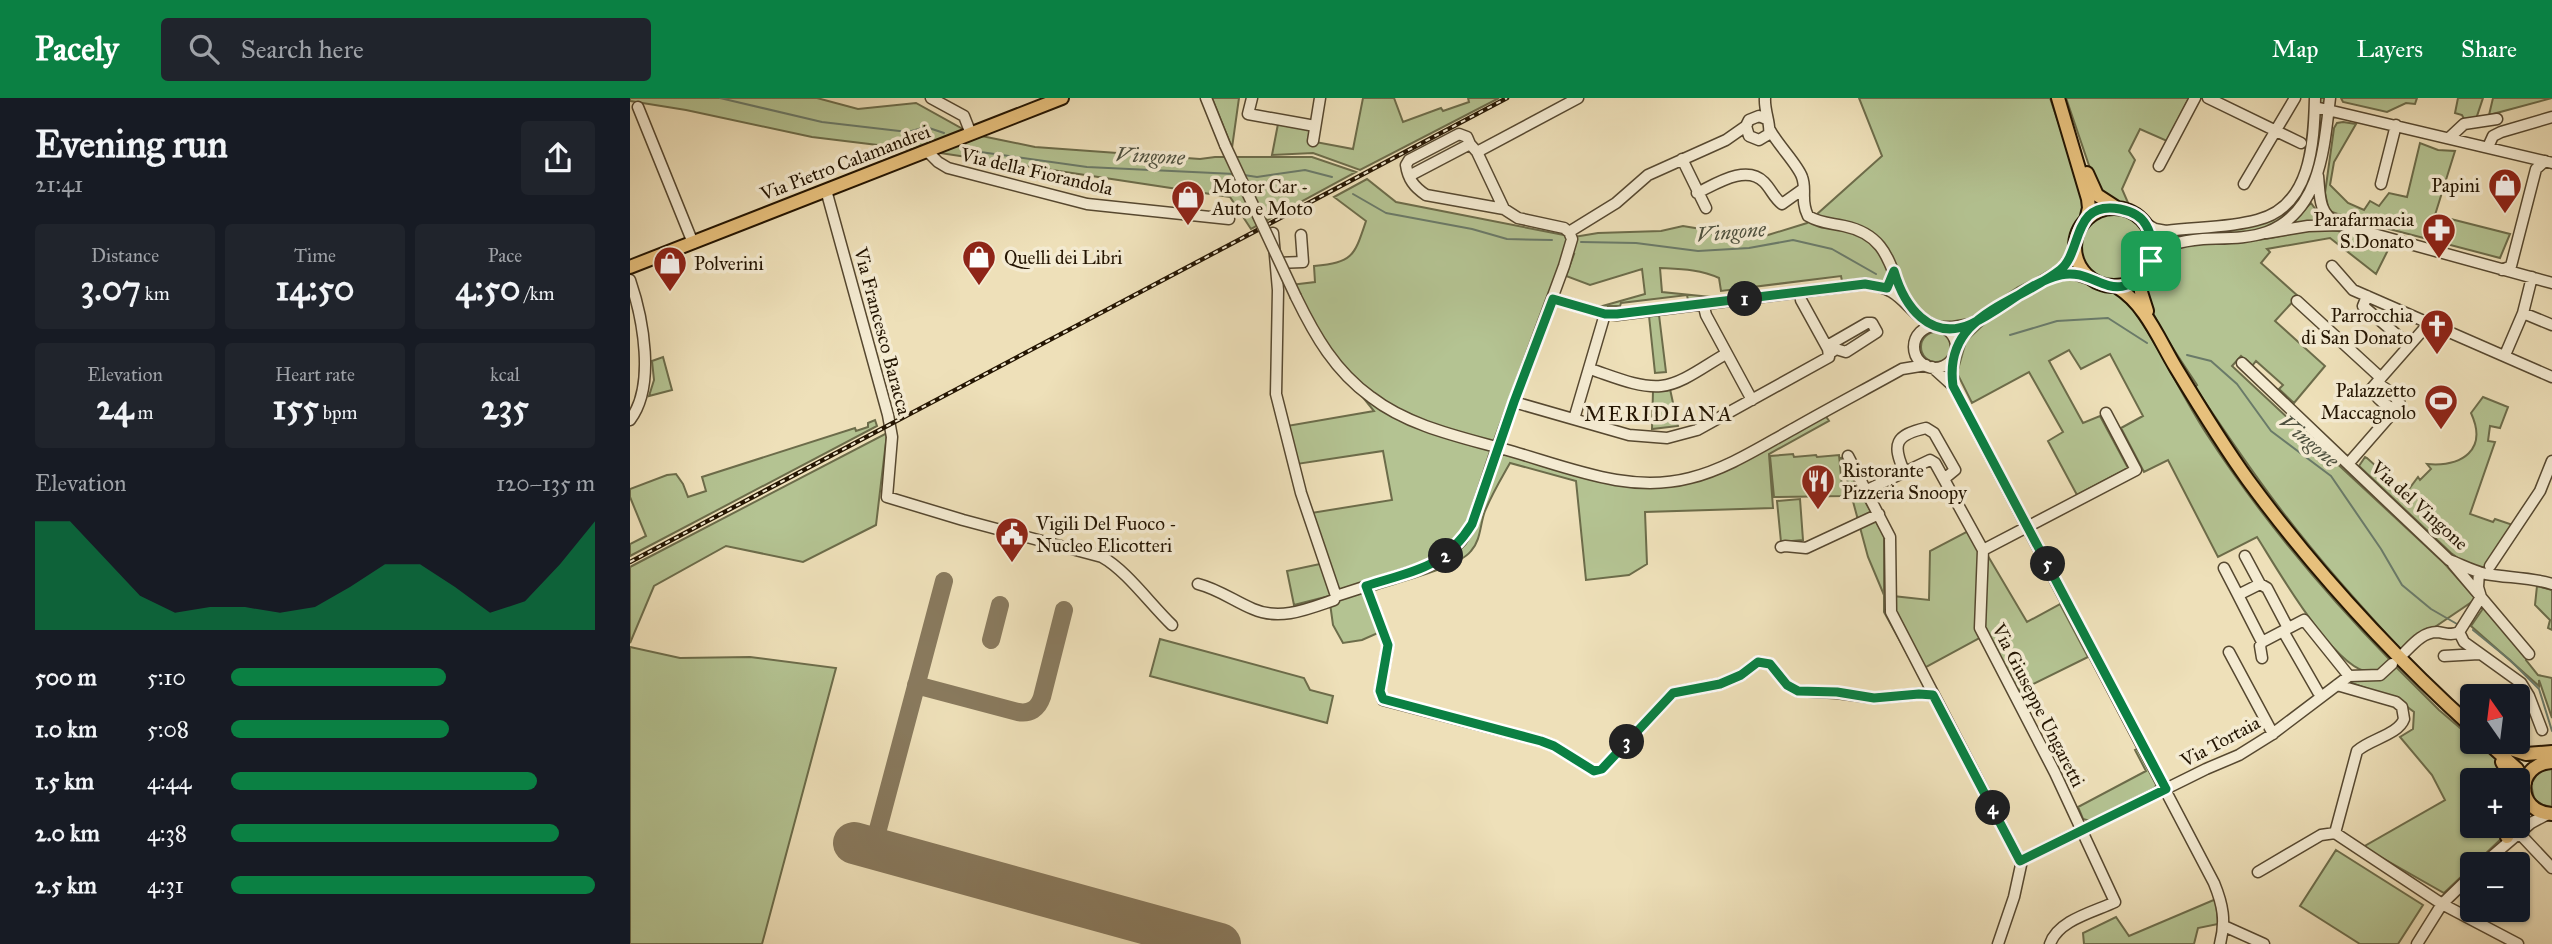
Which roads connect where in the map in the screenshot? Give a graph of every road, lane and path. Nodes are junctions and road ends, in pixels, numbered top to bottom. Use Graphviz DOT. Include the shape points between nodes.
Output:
graph roads {
  1 [pos="931,98"];
  2 [pos="1252,98"];
  3 [pos="1320,98"];
  4 [pos="1578,98"];
  5 [pos="1765,98"];
  6 [pos="2058,98"];
  7 [pos="2194,98"];
  8 [pos="2208,98"];
  9 [pos="2295,98"];
  10 [pos="1053,100"];
  11 [pos="1205,101"];
  12 [pos="2315,102"];
  13 [pos="2329,103"];
  14 [pos="638,107"];
  15 [pos="2353,115"];
  16 [pos="1755,116"];
  17 [pos="2552,117"];
  18 [pos="1766,119"];
  19 [pos="2327,124"];
  20 [pos="2396,125"];
  21 [pos="1315,126"];
  22 [pos="1747,131"];
  23 [pos="2277,131"];
  24 [pos="970,134"];
  25 [pos="1767,135"];
  26 [pos="2496,135"];
  27 [pos="2449,138"];
  28 [pos="1313,141"];
  29 [pos="2301,143"];
  30 [pos="2488,147"];
  31 [pos="1473,148"];
  32 [pos="2074,148"];
  33 [pos="931,149"];
  34 [pos="2532,158"];
  35 [pos="1682,159"];
  36 [pos="2548,162"];
  37 [pos="2159,166"];
  38 [pos="2536,169"];
  39 [pos="2318,176"];
  40 [pos="2244,184"];
  41 [pos="2381,184"];
  42 [pos="1803,189"];
  43 [pos="826,190"];
  44 [pos="1697,193"];
  45 [pos="1706,208"];
  46 [pos="2117,208"];
  47 [pos="1504,209"];
  48 [pos="1229,219"];
  49 [pos="2086,219"];
  50 [pos="2145,223"];
  51 [pos="2341,225"];
  52 [pos="1569,232"];
  53 [pos="1273,233"];
  54 [pos="2266,233"];
  55 [pos="1301,234"];
  56 [pos="693,243"];
  57 [pos="2074,250"];
  58 [pos="2151,261"];
  59 [pos="1276,263"];
  60 [pos="2332,266"];
  61 [pos="630,267"];
  62 [pos="2509,270"];
  63 [pos="1894,271"];
  64 [pos="2143,274"];
  65 [pos="2532,277"];
  66 [pos="2048,278"];
  67 [pos="2089,279"];
  68 [pos="630,280"];
  69 [pos="2552,283"];
  70 [pos="2117,287"];
  71 [pos="1887,288"];
  72 [pos="1800,292"];
  73 [pos="2367,296"];
  74 [pos="1553,299"];
  75 [pos="1904,299"];
  76 [pos="2297,300"];
  77 [pos="1703,303"];
  78 [pos="1912,309"];
  79 [pos="2523,313"];
  80 [pos="1605,314"];
  81 [pos="2150,322"];
  82 [pos="2430,323"];
  83 [pos="1971,324"];
  84 [pos="2552,325"];
  85 [pos="1939,326"];
  86 [pos="1917,337"];
  87 [pos="2403,340"];
  88 [pos="1914,349"];
  89 [pos="1956,349"];
  90 [pos="1726,354"];
  91 [pos="2505,355"];
  92 [pos="1951,360"];
  93 [pos="2242,363"];
  94 [pos="1929,366"];
  95 [pos="1590,369"];
  96 [pos="1902,369"];
  97 [pos="2552,377"];
  98 [pos="2379,381"];
  99 [pos="1953,386"];
  100 [pos="1752,400"];
  101 [pos="1514,402"];
  102 [pos="2385,404"];
  103 [pos="2396,409"];
  104 [pos="2106,414"];
  105 [pos="1574,419"];
  106 [pos="630,420"];
  107 [pos="2386,421"];
  108 [pos="1497,448"];
  109 [pos="1848,457"];
  110 [pos="2552,461"];
  111 [pos="2348,464"];
  112 [pos="1904,471"];
  113 [pos="1944,479"];
  114 [pos="1867,490"];
  115 [pos="1879,514"];
  116 [pos="2028,526"];
  117 [pos="1781,547"];
  118 [pos="1983,550"];
  119 [pos="2245,555"];
  120 [pos="2449,560"];
  121 [pos="2490,566"];
  122 [pos="2224,568"];
  123 [pos="2479,572"];
  124 [pos="1198,584"];
  125 [pos="2260,584"];
  126 [pos="2552,584"];
  127 [pos="1366,586"];
  128 [pos="2238,595"];
  129 [pos="1336,596"];
  130 [pos="2481,597"];
  131 [pos="1172,625"];
  132 [pos="2286,630"];
  133 [pos="2459,632"];
  134 [pos="2262,642"];
  135 [pos="2229,652"];
  136 [pos="2404,653"];
  137 [pos="2479,654"];
  138 [pos="2529,654"];
  139 [pos="2444,656"];
  140 [pos="2262,658"];
  141 [pos="2392,664"];
  142 [pos="2349,676"];
  143 [pos="2337,685"];
  144 [pos="2318,692"];
  145 [pos="1933,695"];
  146 [pos="2460,716"];
  147 [pos="2542,730"];
  148 [pos="2273,734"];
  149 [pos="2552,752"];
  150 [pos="2502,754"];
  151 [pos="2509,754"];
  152 [pos="2530,754"];
  153 [pos="2546,763"];
  154 [pos="2516,768"];
  155 [pos="2530,772"];
  156 [pos="2166,789"];
  157 [pos="2530,804"];
  158 [pos="2550,814"];
  159 [pos="2530,822"];
  160 [pos="2082,830"];
  161 [pos="2335,833"];
  162 [pos="2508,838"];
  163 [pos="2524,838"];
  164 [pos="2496,852"];
  165 [pos="2020,861"];
  166 [pos="2552,868"];
  167 [pos="2258,872"];
  168 [pos="2460,887"];
  169 [pos="2442,904"];
  170 [pos="2224,926"];
  171 [pos="1998,944"];
  172 [pos="2050,944"];
  173 [pos="2220,944"];
  174 [pos="2264,944"];
  175 [pos="2417,944"];
  176 [pos="2518,944"];
  1 -- 24 [label="street" via="964,116"];
  2 -- 21 [label="street" via="1248,114"];
  3 -- 21 [label="street"];
  4 -- 31 [label="street"];
  5 -- 16 [label="street"];
  5 -- 18 [label="street"];
  6 -- 32 [label="main road"];
  7 -- 37 [label="street"];
  8 -- 23 [label="street"];
  9 -- 23 [label="street"];
  10 -- 24 [label="main road, Via Pietro Calamandrei"];
  11 -- 108 [label="street, bridge" via="1296,297 1324,349 1343,373 1371,398 1417,423"];
  12 -- 13 [label="street"];
  12 -- 50 [label="street" via="2309,165 2304,179 2279,210 2242,223 2166,230"];
  13 -- 15 [label="street"];
  13 -- 19 [label="street"];
  14 -- 56 [label="street"];
  15 -- 19 [label="street"];
  15 -- 20 [label="street"];
  16 -- 18 [label="street"];
  16 -- 22 [label="street"];
  17 -- 26 [label="street"];
  18 -- 25 [label="street"];
  19 -- 39 [label="street"];
  20 -- 27 [label="street"];
  20 -- 41 [label="street"];
  21 -- 28 [label="street"];
  22 -- 25 [label="street" via="1755,140"];
  22 -- 35 [label="street"];
  23 -- 29 [label="street"];
  23 -- 40 [label="street"];
  24 -- 33 [label="main road, Via Pietro Calamandrei"];
  25 -- 42 [label="street" via="1801,174"];
  26 -- 27 [label="street" via="2494,120 2464,124"];
  26 -- 30 [label="street"];
  27 -- 30 [label="street"];
  30 -- 34 [label="street"];
  31 -- 47 [label="street"];
  31 -- 47 [label="street" via="1409,176 1415,188 1426,195"];
  32 -- 46 [label="main road" via="2097,195"];
  32 -- 49 [label="main road" via="2088,199"];
  33 -- 43 [label="main road, Via Pietro Calamandrei"];
  33 -- 48 [label="street, Via della Fiorandola" via="948,168 1087,204"];
  34 -- 36 [label="street"];
  34 -- 38 [label="street"];
  35 -- 44 [label="street"];
  35 -- 52 [label="street" via="1647,174 1616,203"];
  36 -- 38 [label="street"];
  38 -- 62 [label="street"];
  39 -- 51 [label="street" via="2322,209"];
  39 -- 54 [label="street" via="2296,212"];
  42 -- 44 [label="street" via="1782,204 1763,181 1739,175"];
  42 -- 63 [label="street" via="1808,216 1860,231 1886,251"];
  43 -- 56 [label="main road, Via Pietro Calamandrei"];
  43 -- 131 [label="street, Via Francesco Baracca" via="888,415 892,437 887,497 1102,557 1120,569"];
  44 -- 45 [label="street"];
  46 -- 49 [label="main road"];
  46 -- 50 [label="main road"];
  47 -- 52 [label="street" via="1518,218"];
  49 -- 57 [label="main road"];
  50 -- 58 [label="main road" via="2151,234"];
  51 -- 54 [label="street"];
  51 -- 62 [label="street"];
  52 -- 74 [label="street" via="1572,239"];
  53 -- 59 [label="street"];
  54 -- 58 [label="street" via="2168,245"];
  55 -- 59 [label="street" via="1303,261"];
  56 -- 61 [label="main road, Via Pietro Calamandrei"];
  57 -- 66 [label="street" via="2062,269"];
  57 -- 67 [label="main road"];
  58 -- 64 [label="main road"];
  59 -- 129 [label="street" via="1276,394 1301,493"];
  60 -- 73 [label="street" via="2353,290"];
  62 -- 65 [label="street"];
  63 -- 71 [label="street"];
  63 -- 75 [label="street"];
  64 -- 70 [label="main road"];
  64 -- 81 [label="main road" via="2141,292"];
  65 -- 69 [label="street"];
  65 -- 79 [label="street"];
  66 -- 67 [label="street" via="2071,273"];
  66 -- 83 [label="street"];
  67 -- 70 [label="main road"];
  68 -- 106 [label="street" via="641,329 645,379 640,403"];
  70 -- 81 [label="main road"];
  71 -- 72 [label="street" via="1865,284"];
  71 -- 75 [label="street"];
  72 -- 77 [label="street"];
  72 -- 100 [label="street" via="1829,352"];
  73 -- 82 [label="street"];
  73 -- 87 [label="street" via="2363,306"];
  74 -- 80 [label="street"];
  74 -- 101 [label="street"];
  75 -- 78 [label="street"];
  76 -- 98 [label="street"];
  77 -- 80 [label="street"];
  77 -- 90 [label="street"];
  78 -- 85 [label="street"];
  78 -- 86 [label="street"];
  79 -- 84 [label="street"];
  79 -- 91 [label="street"];
  80 -- 95 [label="street"];
  81 -- 146 [label="main road" via="2207,419 2304,553"];
  82 -- 91 [label="street"];
  82 -- 98 [label="street"];
  83 -- 85 [label="street"];
  83 -- 89 [label="street"];
  85 -- 86 [label="street" via="1922,330"];
  85 -- 89 [label="street" via="1953,335"];
  86 -- 88 [label="street"];
  88 -- 94 [label="street"];
  88 -- 96 [label="street"];
  89 -- 92 [label="street"];
  90 -- 95 [label="street" via="1661,386"];
  90 -- 100 [label="street"];
  91 -- 97 [label="street"];
  92 -- 94 [label="street"];
  92 -- 99 [label="street"];
  93 -- 111 [label="street, Via del Vingone"];
  94 -- 96 [label="street"];
  94 -- 99 [label="street"];
  95 -- 105 [label="street"];
  96 -- 108 [label="street" via="1748,454 1689,478 1619,480"];
  98 -- 102 [label="street" via="2372,391"];
  98 -- 103 [label="street" via="2398,400"];
  99 -- 116 [label="street"];
  100 -- 105 [label="street" via="1697,430 1667,438 1638,437"];
  101 -- 105 [label="street"];
  101 -- 108 [label="street"];
  102 -- 103 [label="street"];
  102 -- 107 [label="street"];
  103 -- 107 [label="street"];
  104 -- 116 [label="street" via="2136,470"];
  107 -- 111 [label="street"];
  108 -- 127 [label="street" via="1472,524 1461,541 1429,566"];
  109 -- 114 [label="street"];
  110 -- 121 [label="street" via="2540,491"];
  111 -- 120 [label="street, Via del Vingone"];
  112 -- 113 [label="street" via="1930,460"];
  112 -- 113 [label="street" via="1897,456 1900,439 1926,428 1934,433 1955,470"];
  112 -- 114 [label="street"];
  113 -- 118 [label="street"];
  114 -- 115 [label="street"];
  115 -- 117 [label="street" via="1806,548"];
  115 -- 145 [label="street" via="1890,537 1891,611"];
  116 -- 118 [label="street"];
  116 -- 156 [label="street"];
  118 -- 160 [label="street, Via Giuseppe Ungaretti" via="1980,628"];
  119 -- 125 [label="street"];
  120 -- 123 [label="street, Via del Vingone"];
  120 -- 130 [label="street"];
  122 -- 128 [label="street"];
  123 -- 126 [label="street, Via del Vingone"];
  123 -- 130 [label="street"];
  124 -- 129 [label="street" via="1273,615 1309,609"];
  125 -- 128 [label="street"];
  125 -- 132 [label="street" via="2267,588"];
  127 -- 129 [label="street"];
  127 -- 145 [label="street" via="1388,645 1380,691 1383,699 1541,741 1594,771 1602,769 1673,693 1720,684 1758,662 1770,664 1798,691 1874,698"];
  128 -- 134 [label="street"];
  130 -- 133 [label="street"];
  130 -- 138 [label="street"];
  132 -- 134 [label="street"];
  132 -- 142 [label="street" via="2304,620"];
  132 -- 144 [label="street"];
  133 -- 136 [label="street" via="2431,633"];
  133 -- 137 [label="street"];
  134 -- 140 [label="street"];
  135 -- 148 [label="street"];
  137 -- 139 [label="street"];
  137 -- 147 [label="street" via="2521,683"];
  141 -- 142 [label="street" via="2380,675"];
  142 -- 143 [label="street, Via Tortaia"];
  143 -- 148 [label="street, Via Tortaia"];
  143 -- 161 [label="street" via="2396,702 2404,719 2400,727 2357,751"];
  145 -- 165 [label="street"];
  148 -- 156 [label="street, Via Tortaia"];
  149 -- 152 [label="main road"];
  150 -- 154 [label="main road"];
  151 -- 153 [label="main road"];
  153 -- 155 [label="main road"];
  156 -- 160 [label="street, Via Tortaia"];
  156 -- 170 [label="street" via="2214,883 2223,905"];
  157 -- 158 [label="main road"];
  158 -- 159 [label="street"];
  160 -- 165 [label="street, Via Tortaia"];
  160 -- 172 [label="street, Via Giuseppe Ungaretti" via="2115,902 2065,925"];
  161 -- 167 [label="street" via="2321,835"];
  161 -- 169 [label="street"];
  162 -- 164 [label="street"];
  163 -- 166 [label="street"];
  165 -- 171 [label="street"];
  168 -- 169 [label="street"];
  169 -- 175 [label="street"];
  169 -- 176 [label="street"];
  170 -- 173 [label="street"];
  170 -- 174 [label="street"];
}
